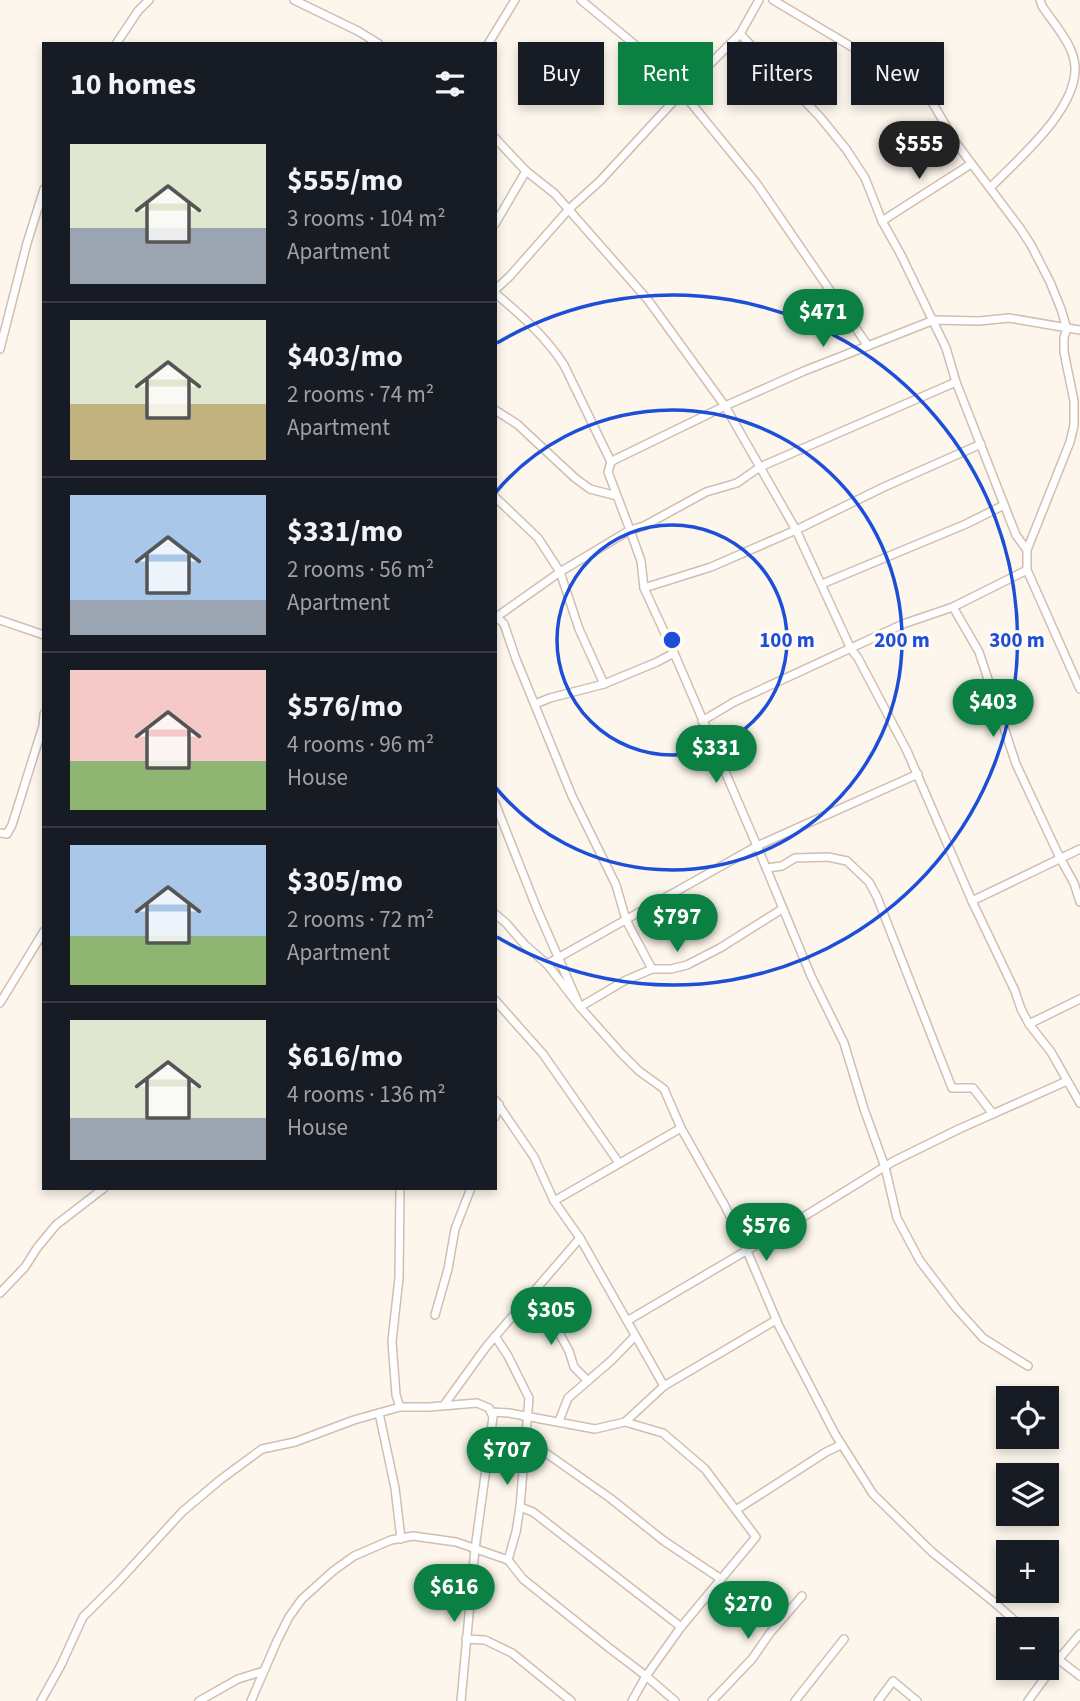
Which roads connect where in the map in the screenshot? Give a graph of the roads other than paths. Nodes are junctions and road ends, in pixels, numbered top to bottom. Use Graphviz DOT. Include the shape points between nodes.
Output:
graph roads {
  1 [pos="149,0"];
  2 [pos="294,0"];
  3 [pos="515,0"];
  4 [pos="581,0"];
  5 [pos="759,0"];
  6 [pos="774,0"];
  7 [pos="1040,0"];
  8 [pos="740,34"];
  9 [pos="117,42"];
  10 [pos="376,42"];
  11 [pos="489,42"];
  12 [pos="632,42"];
  13 [pos="713,61"];
  14 [pos="670,105"];
  15 [pos="693,105"];
  16 [pos="497,140"];
  17 [pos="971,164"];
  18 [pos="526,171"];
  19 [pos="990,188"];
  20 [pos="42,195"];
  21 [pos="569,209"];
  22 [pos="497,221"];
  23 [pos="882,221"];
  24 [pos="497,290"];
  25 [pos="497,294"];
  26 [pos="934,320"];
  27 [pos="1067,329"];
  28 [pos="1080,330"];
  29 [pos="868,346"];
  30 [pos="0,349"];
  31 [pos="956,382"];
  32 [pos="725,406"];
  33 [pos="497,411"];
  34 [pos="981,444"];
  35 [pos="611,462"];
  36 [pos="760,467"];
  37 [pos="617,496"];
  38 [pos="497,499"];
  39 [pos="1004,505"];
  40 [pos="630,530"];
  41 [pos="796,530"];
  42 [pos="1027,550"];
  43 [pos="1027,570"];
  44 [pos="561,572"];
  45 [pos="822,584"];
  46 [pos="644,588"];
  47 [pos="954,607"];
  48 [pos="497,616"];
  49 [pos="497,618"];
  50 [pos="0,620"];
  51 [pos="42,634"];
  52 [pos="850,649"];
  53 [pos="674,653"];
  54 [pos="604,684"];
  55 [pos="1080,689"];
  56 [pos="535,704"];
  57 [pos="702,721"];
  58 [pos="42,729"];
  59 [pos="918,774"];
  60 [pos="497,808"];
  61 [pos="0,834"];
  62 [pos="757,846"];
  63 [pos="1080,849"];
  64 [pos="1060,858"];
  65 [pos="767,868"];
  66 [pos="972,901"];
  67 [pos="1080,902"];
  68 [pos="782,909"];
  69 [pos="497,916"];
  70 [pos="626,920"];
  71 [pos="42,933"];
  72 [pos="559,957"];
  73 [pos="547,964"];
  74 [pos="652,969"];
  75 [pos="1080,999"];
  76 [pos="497,1002"];
  77 [pos="0,1003"];
  78 [pos="580,1007"];
  79 [pos="1029,1024"];
  80 [pos="1067,1081"];
  81 [pos="497,1102"];
  82 [pos="1080,1103"];
  83 [pos="993,1114"];
  84 [pos="681,1128"];
  85 [pos="619,1163"];
  86 [pos="885,1167"];
  87 [pos="101,1190"];
  88 [pos="400,1190"];
  89 [pos="470,1190"];
  90 [pos="554,1201"];
  91 [pos="580,1238"];
  92 [pos="747,1251"];
  93 [pos="0,1293"];
  94 [pos="530,1296"];
  95 [pos="435,1315"];
  96 [pos="776,1320"];
  97 [pos="627,1321"];
  98 [pos="495,1336"];
  99 [pos="635,1336"];
  100 [pos="1028,1366"];
  101 [pos="588,1381"];
  102 [pos="664,1386"];
  103 [pos="443,1405"];
  104 [pos="400,1407"];
  105 [pos="491,1412"];
  106 [pos="379,1413"];
  107 [pos="528,1418"];
  108 [pos="559,1421"];
  109 [pos="625,1422"];
  110 [pos="526,1439"];
  111 [pos="841,1446"];
  112 [pos="520,1507"];
  113 [pos="736,1510"];
  114 [pos="401,1539"];
  115 [pos="475,1549"];
  116 [pos="508,1560"];
  117 [pos="721,1578"];
  118 [pos="802,1597"];
  119 [pos="1011,1617"];
  120 [pos="681,1627"];
  121 [pos="1080,1634"];
  122 [pos="466,1639"];
  123 [pos="844,1639"];
  124 [pos="1059,1659"];
  125 [pos="1059,1661"];
  126 [pos="264,1671"];
  127 [pos="646,1676"];
  128 [pos="1080,1676"];
  129 [pos="1043,1680"];
  130 [pos="41,1701"];
  131 [pos="199,1701"];
  132 [pos="251,1701"];
  133 [pos="461,1701"];
  134 [pos="570,1701"];
  135 [pos="632,1701"];
  136 [pos="674,1701"];
  137 [pos="712,1701"];
  138 [pos="795,1701"];
  139 [pos="878,1701"];
  140 [pos="917,1701"];
  141 [pos="1028,1701"];
  1 -- 9 [label="street"];
  2 -- 10 [label="street"];
  3 -- 11 [label="street"];
  4 -- 12 [label="street"];
  5 -- 8 [label="street"];
  6 -- 17 [label="street" via="916,85"];
  7 -- 19 [label="street" via="1070,47 1076,67 1071,93 1049,127"];
  8 -- 13 [label="street"];
  8 -- 23 [label="street" via="846,149 865,178"];
  14 -- 21 [label="street"];
  15 -- 29 [label="street" via="757,184"];
  16 -- 18 [label="street"];
  17 -- 19 [label="street"];
  17 -- 23 [label="street"];
  18 -- 21 [label="street"];
  18 -- 22 [label="street"];
  19 -- 27 [label="street" via="1031,244"];
  20 -- 30 [label="street"];
  21 -- 24 [label="street"];
  21 -- 32 [label="street" via="648,300"];
  23 -- 26 [label="street"];
  25 -- 35 [label="street" via="556,353"];
  26 -- 27 [label="street" via="1009,318"];
  26 -- 29 [label="street"];
  26 -- 31 [label="street"];
  27 -- 28 [label="street"];
  27 -- 42 [label="street" via="1064,352 1074,425"];
  29 -- 32 [label="street"];
  31 -- 34 [label="street"];
  31 -- 36 [label="street"];
  32 -- 35 [label="street"];
  32 -- 36 [label="street"];
  33 -- 37 [label="street" via="590,489"];
  34 -- 39 [label="street"];
  34 -- 41 [label="street"];
  35 -- 37 [label="street" via="608,472"];
  36 -- 40 [label="street" via="737,483 706,492"];
  36 -- 41 [label="street"];
  37 -- 40 [label="street"];
  38 -- 44 [label="street" via="538,538"];
  39 -- 42 [label="street"];
  39 -- 45 [label="street"];
  40 -- 44 [label="street"];
  40 -- 46 [label="street"];
  41 -- 45 [label="street"];
  41 -- 46 [label="street" via="711,567"];
  42 -- 43 [label="street"];
  43 -- 47 [label="street"];
  43 -- 55 [label="street"];
  44 -- 48 [label="street"];
  44 -- 54 [label="street" via="579,629"];
  45 -- 52 [label="street"];
  46 -- 53 [label="street"];
  47 -- 52 [label="street"];
  47 -- 64 [label="street" via="979,652 1016,764"];
  49 -- 56 [label="street" via="504,624"];
  50 -- 51 [label="street"];
  52 -- 57 [label="street"];
  52 -- 59 [label="street"];
  53 -- 54 [label="street"];
  53 -- 57 [label="street"];
  54 -- 56 [label="street"];
  56 -- 70 [label="street" via="572,796 616,886"];
  57 -- 62 [label="street"];
  58 -- 61 [label="street" via="12,825 7,834"];
  59 -- 62 [label="street"];
  59 -- 66 [label="street"];
  60 -- 72 [label="street"];
  62 -- 65 [label="street"];
  62 -- 70 [label="street"];
  63 -- 64 [label="street"];
  64 -- 66 [label="street"];
  64 -- 67 [label="street"];
  65 -- 68 [label="street"];
  65 -- 83 [label="street" via="795,858 828,857 847,861 869,882 952,1088 974,1088"];
  66 -- 79 [label="street"];
  68 -- 74 [label="street" via="688,965"];
  68 -- 86 [label="street" via="844,1043"];
  69 -- 73 [label="street"];
  70 -- 72 [label="street"];
  70 -- 74 [label="street"];
  71 -- 77 [label="street"];
  72 -- 73 [label="street"];
  72 -- 78 [label="street"];
  73 -- 78 [label="street"];
  74 -- 78 [label="street"];
  75 -- 79 [label="street"];
  76 -- 85 [label="street" via="543,1054"];
  78 -- 84 [label="street" via="639,1071 664,1089"];
  79 -- 80 [label="street"];
  80 -- 82 [label="street"];
  80 -- 83 [label="street"];
  81 -- 90 [label="street" via="534,1157"];
  83 -- 86 [label="street"];
  84 -- 85 [label="street"];
  84 -- 92 [label="street"];
  85 -- 90 [label="street"];
  86 -- 92 [label="street"];
  86 -- 100 [label="street" via="898,1218 920,1261 983,1338"];
  87 -- 93 [label="street" via="56,1225"];
  88 -- 104 [label="street" via="399,1278 392,1341"];
  89 -- 95 [label="street" via="455,1229"];
  90 -- 91 [label="street"];
  91 -- 94 [label="street"];
  91 -- 97 [label="street"];
  92 -- 96 [label="street"];
  92 -- 97 [label="street"];
  94 -- 98 [label="street"];
  94 -- 101 [label="street" via="558,1331 574,1367"];
  96 -- 102 [label="street"];
  96 -- 111 [label="street"];
  97 -- 99 [label="street"];
  98 -- 103 [label="street"];
  98 -- 107 [label="street" via="529,1398"];
  99 -- 101 [label="street"];
  99 -- 102 [label="street"];
  101 -- 108 [label="street" via="568,1398"];
  102 -- 109 [label="street"];
  103 -- 104 [label="street"];
  103 -- 105 [label="street" via="477,1403"];
  104 -- 106 [label="street"];
  105 -- 107 [label="street"];
  105 -- 115 [label="street"];
  106 -- 114 [label="street"];
  106 -- 130 [label="street" via="262,1449 182,1512 83,1617"];
  107 -- 108 [label="street"];
  107 -- 110 [label="street"];
  108 -- 109 [label="street" via="595,1429"];
  109 -- 113 [label="street" via="663,1433 705,1469"];
  110 -- 112 [label="street"];
  110 -- 117 [label="street"];
  111 -- 113 [label="street"];
  111 -- 119 [label="street" via="873,1494 932,1552"];
  112 -- 116 [label="street"];
  112 -- 120 [label="street" via="533,1512"];
  113 -- 117 [label="street" via="756,1537"];
  114 -- 115 [label="street" via="443,1540"];
  114 -- 126 [label="street" via="354,1556 319,1583 289,1617"];
  115 -- 116 [label="street"];
  115 -- 122 [label="street"];
  116 -- 127 [label="street" via="523,1578"];
  117 -- 120 [label="street"];
  118 -- 137 [label="street"];
  120 -- 127 [label="street"];
  121 -- 124 [label="street"];
  122 -- 133 [label="street"];
  122 -- 134 [label="street" via="485,1640 512,1653"];
  123 -- 138 [label="street"];
  125 -- 128 [label="street"];
  126 -- 131 [label="street" via="238,1679"];
  126 -- 132 [label="street"];
  127 -- 135 [label="street"];
  127 -- 136 [label="street"];
  129 -- 141 [label="street"];
  139 -- 140 [label="street" via="893,1681"];
}
